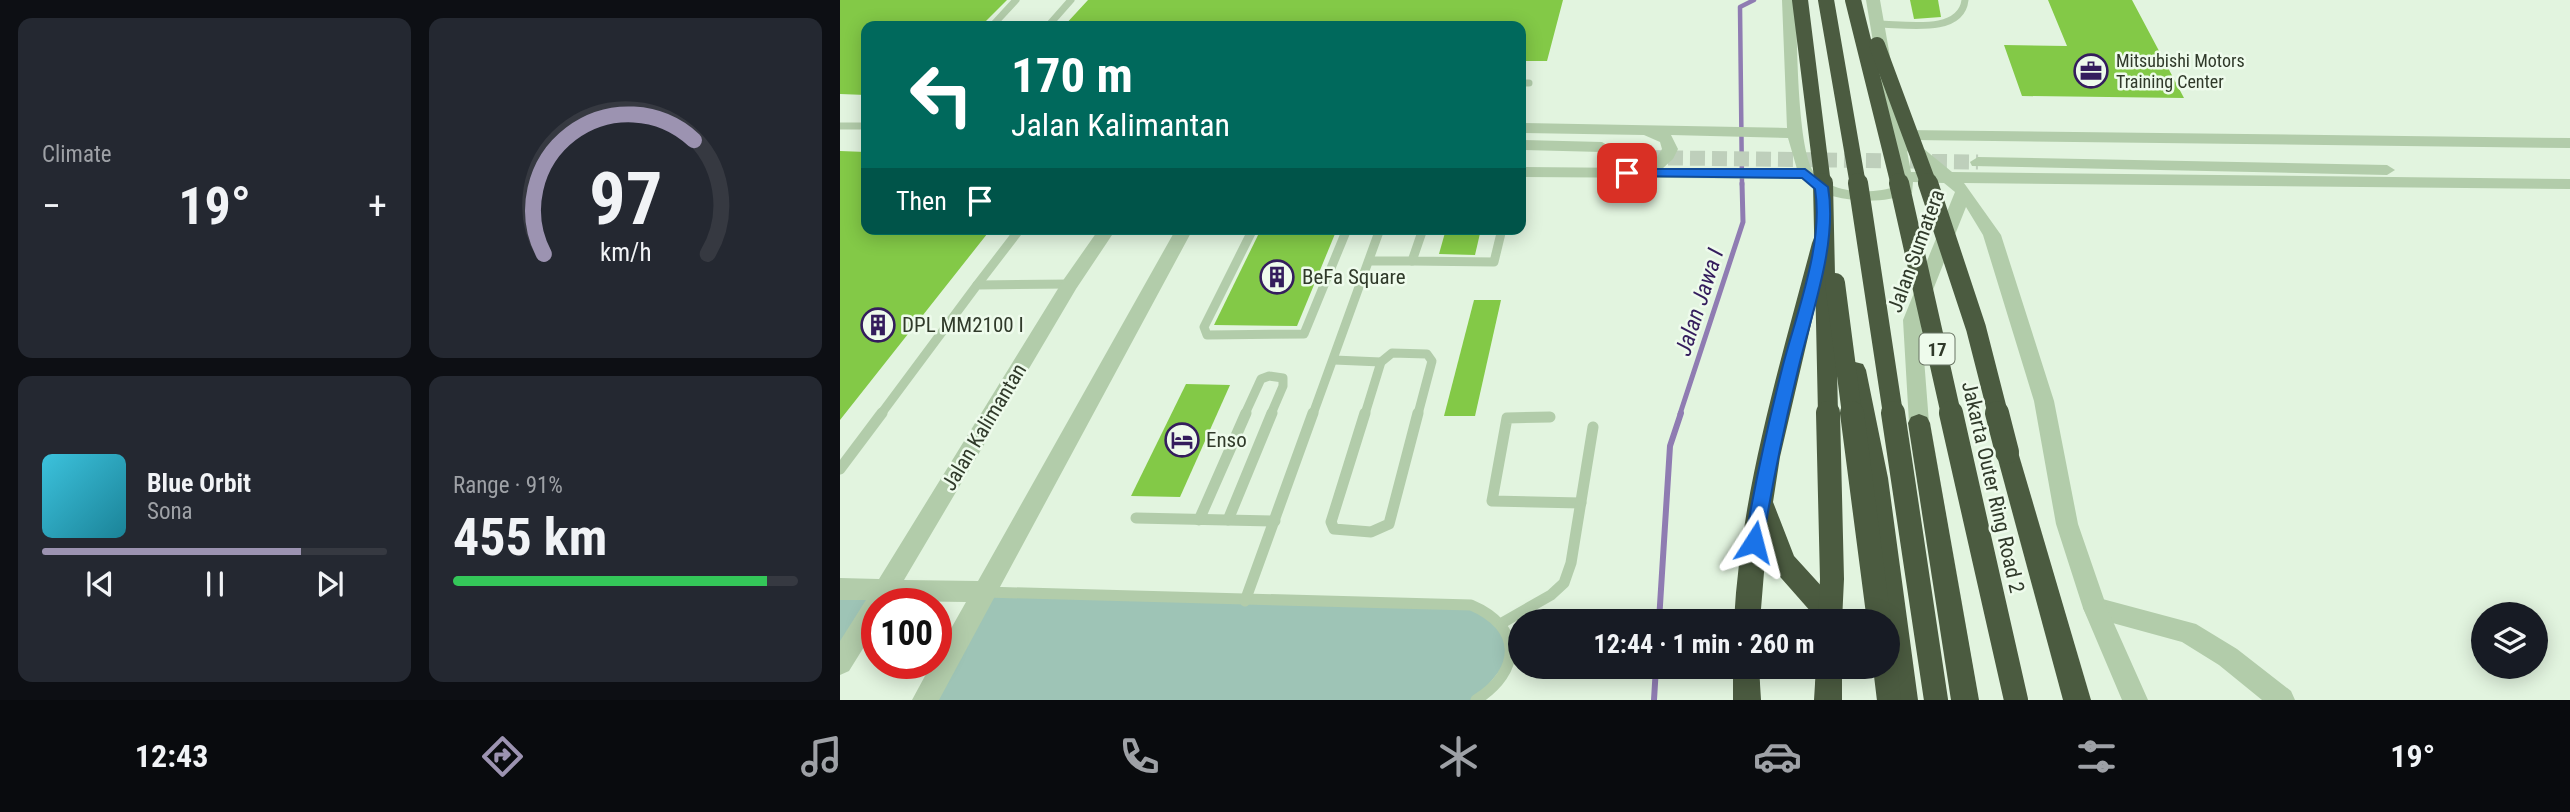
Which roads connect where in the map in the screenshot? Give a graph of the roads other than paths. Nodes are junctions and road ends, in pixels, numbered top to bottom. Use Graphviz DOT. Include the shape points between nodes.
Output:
graph roads {
  1 [pos="1016,0"];
  2 [pos="1071,0"];
  3 [pos="1789,0"];
  4 [pos="1800,0"];
  5 [pos="1826,0"];
  6 [pos="1853,0"];
  7 [pos="1860,0"];
  8 [pos="1872,0"];
  9 [pos="1965,0"];
  10 [pos="997,21"];
  11 [pos="1052,21"];
  12 [pos="1878,24"];
  13 [pos="840,126"];
  14 [pos="861,126"];
  15 [pos="1526,128"];
  16 [pos="1635,129"];
  17 [pos="1761,131"];
  18 [pos="1795,133"];
  19 [pos="1897,135"];
  20 [pos="2459,142"];
  21 [pos="2570,143"];
  22 [pos="1526,145"];
  23 [pos="1526,155"];
  24 [pos="1526,172"];
  25 [pos="1627,173"];
  26 [pos="1905,183"];
  27 [pos="2499,183"];
  28 [pos="1958,184"];
  29 [pos="2570,184"];
  30 [pos="1818,187"];
  31 [pos="1015,235"];
  32 [pos="1104,235"];
  33 [pos="1182,235"];
  34 [pos="1250,235"];
  35 [pos="1345,235"];
  36 [pos="1378,235"];
  37 [pos="1421,235"];
  38 [pos="1501,235"];
  39 [pos="1369,261"];
  40 [pos="1412,261"];
  41 [pos="1835,269"];
  42 [pos="1070,284"];
  43 [pos="977,285"];
  44 [pos="1334,360"];
  45 [pos="1381,362"];
  46 [pos="1550,417"];
  47 [pos="1919,423"];
  48 [pos="1593,427"];
  49 [pos="840,468"];
  50 [pos="1761,500"];
  51 [pos="1581,503"];
  52 [pos="1136,518"];
  53 [pos="1199,520"];
  54 [pos="1228,520"];
  55 [pos="1275,521"];
  56 [pos="887,588"];
  57 [pos="840,589"];
  58 [pos="985,592"];
  59 [pos="861,594"];
  60 [pos="952,594"];
  61 [pos="1245,601"];
  62 [pos="2095,608"];
  63 [pos="1748,609"];
  64 [pos="1825,609"];
  65 [pos="1831,609"];
  66 [pos="1877,609"];
  67 [pos="1502,623"];
  68 [pos="861,629"];
  69 [pos="840,663"];
  70 [pos="1746,679"];
  71 [pos="1829,679"];
  72 [pos="1880,679"];
  73 [pos="1887,679"];
  74 [pos="925,700"];
  75 [pos="1476,700"];
  76 [pos="1747,700"];
  77 [pos="1828,700"];
  78 [pos="1890,700"];
  79 [pos="1904,700"];
  80 [pos="1936,700"];
  81 [pos="1965,700"];
  82 [pos="2016,700"];
  83 [pos="2077,700"];
  84 [pos="2136,700"];
  85 [pos="2282,700"];
  1 -- 10 [label="lane"];
  2 -- 11 [label="lane"];
  3 -- 18 [label="street"];
  4 -- 30 [label="highway, bridge"];
  5 -- 80 [label="highway, bridge"];
  6 -- 82 [label="highway, Jakarta Outer Ring Road 2 / 17, bridge"];
  7 -- 83 [label="highway, bridge" via="1972,315"];
  8 -- 12 [label="street"];
  9 -- 12 [label="lane" via="1964,10 1948,23"];
  12 -- 19 [label="street"];
  13 -- 14 [label="lane"];
  15 -- 16 [label="street"];
  16 -- 17 [label="street"];
  16 -- 25 [label="street" via="1660,135 1671,148 1663,163"];
  17 -- 18 [label="street"];
  18 -- 30 [label="street"];
  19 -- 20 [label="street"];
  19 -- 26 [label="street"];
  19 -- 28 [label="street, Jalan Sumatera"];
  20 -- 21 [label="street"];
  20 -- 27 [label="street" via="2367,155 1976,156 2372,168"];
  22 -- 23 [label="street" via="1602,152"];
  24 -- 25 [label="street"];
  25 -- 30 [label="street" via="1763,174"];
  26 -- 28 [label="street"];
  26 -- 30 [label="street" via="1891,196 1841,195"];
  27 -- 28 [label="street"];
  27 -- 29 [label="street"];
  28 -- 47 [label="street, Jalan Sumatera" via="1912,320"];
  28 -- 62 [label="street" via="1992,235 2044,401 2067,524"];
  30 -- 41 [label="street"];
  30 -- 50 [label="highway" via="1820,247"];
  30 -- 65 [label="highway, bridge"];
  30 -- 66 [label="highway, bridge"];
  31 -- 43 [label="lane"];
  32 -- 42 [label="street, Jalan Kalimantan"];
  33 -- 58 [label="street"];
  34 -- 35 [label="lane" via="1204,327 1207,335 1304,334"];
  36 -- 39 [label="lane"];
  37 -- 40 [label="lane"];
  38 -- 40 [label="lane" via="1494,262"];
  39 -- 40 [label="lane"];
  39 -- 44 [label="lane"];
  41 -- 79 [label="highway" via="1876,478"];
  42 -- 43 [label="lane"];
  42 -- 56 [label="street, Jalan Kalimantan"];
  43 -- 49 [label="lane"];
  44 -- 45 [label="lane"];
  44 -- 55 [label="lane"];
  45 -- 45 [label="lane" via="1396,352 1427,354 1432,361 1389,524 1374,532 1334,529 1331,522"];
  46 -- 51 [label="lane" via="1507,418 1492,501"];
  47 -- 81 [label="highway"];
  48 -- 51 [label="lane"];
  50 -- 63 [label="highway"];
  50 -- 64 [label="highway" via="1784,563"];
  51 -- 67 [label="lane" via="1564,583"];
  52 -- 53 [label="lane"];
  53 -- 54 [label="lane"];
  53 -- 54 [label="lane" via="1261,379 1278,376 1283,378 1283,386"];
  54 -- 55 [label="lane"];
  55 -- 61 [label="lane"];
  57 -- 59 [label="street"];
  58 -- 60 [label="street"];
  58 -- 61 [label="lane"];
  58 -- 74 [label="street"];
  61 -- 67 [label="lane" via="1471,605 1489,610"];
  62 -- 84 [label="street"];
  62 -- 85 [label="street" via="2187,632 2228,657"];
  67 -- 75 [label="lane" via="1510,658 1504,677 1488,695"];
  68 -- 69 [label="street, Jalan Kalimantan"];
  70 -- 76 [label="highway"];
  71 -- 77 [label="highway"];
  72 -- 78 [label="highway"];
  73 -- 78 [label="highway, bridge"];
}
